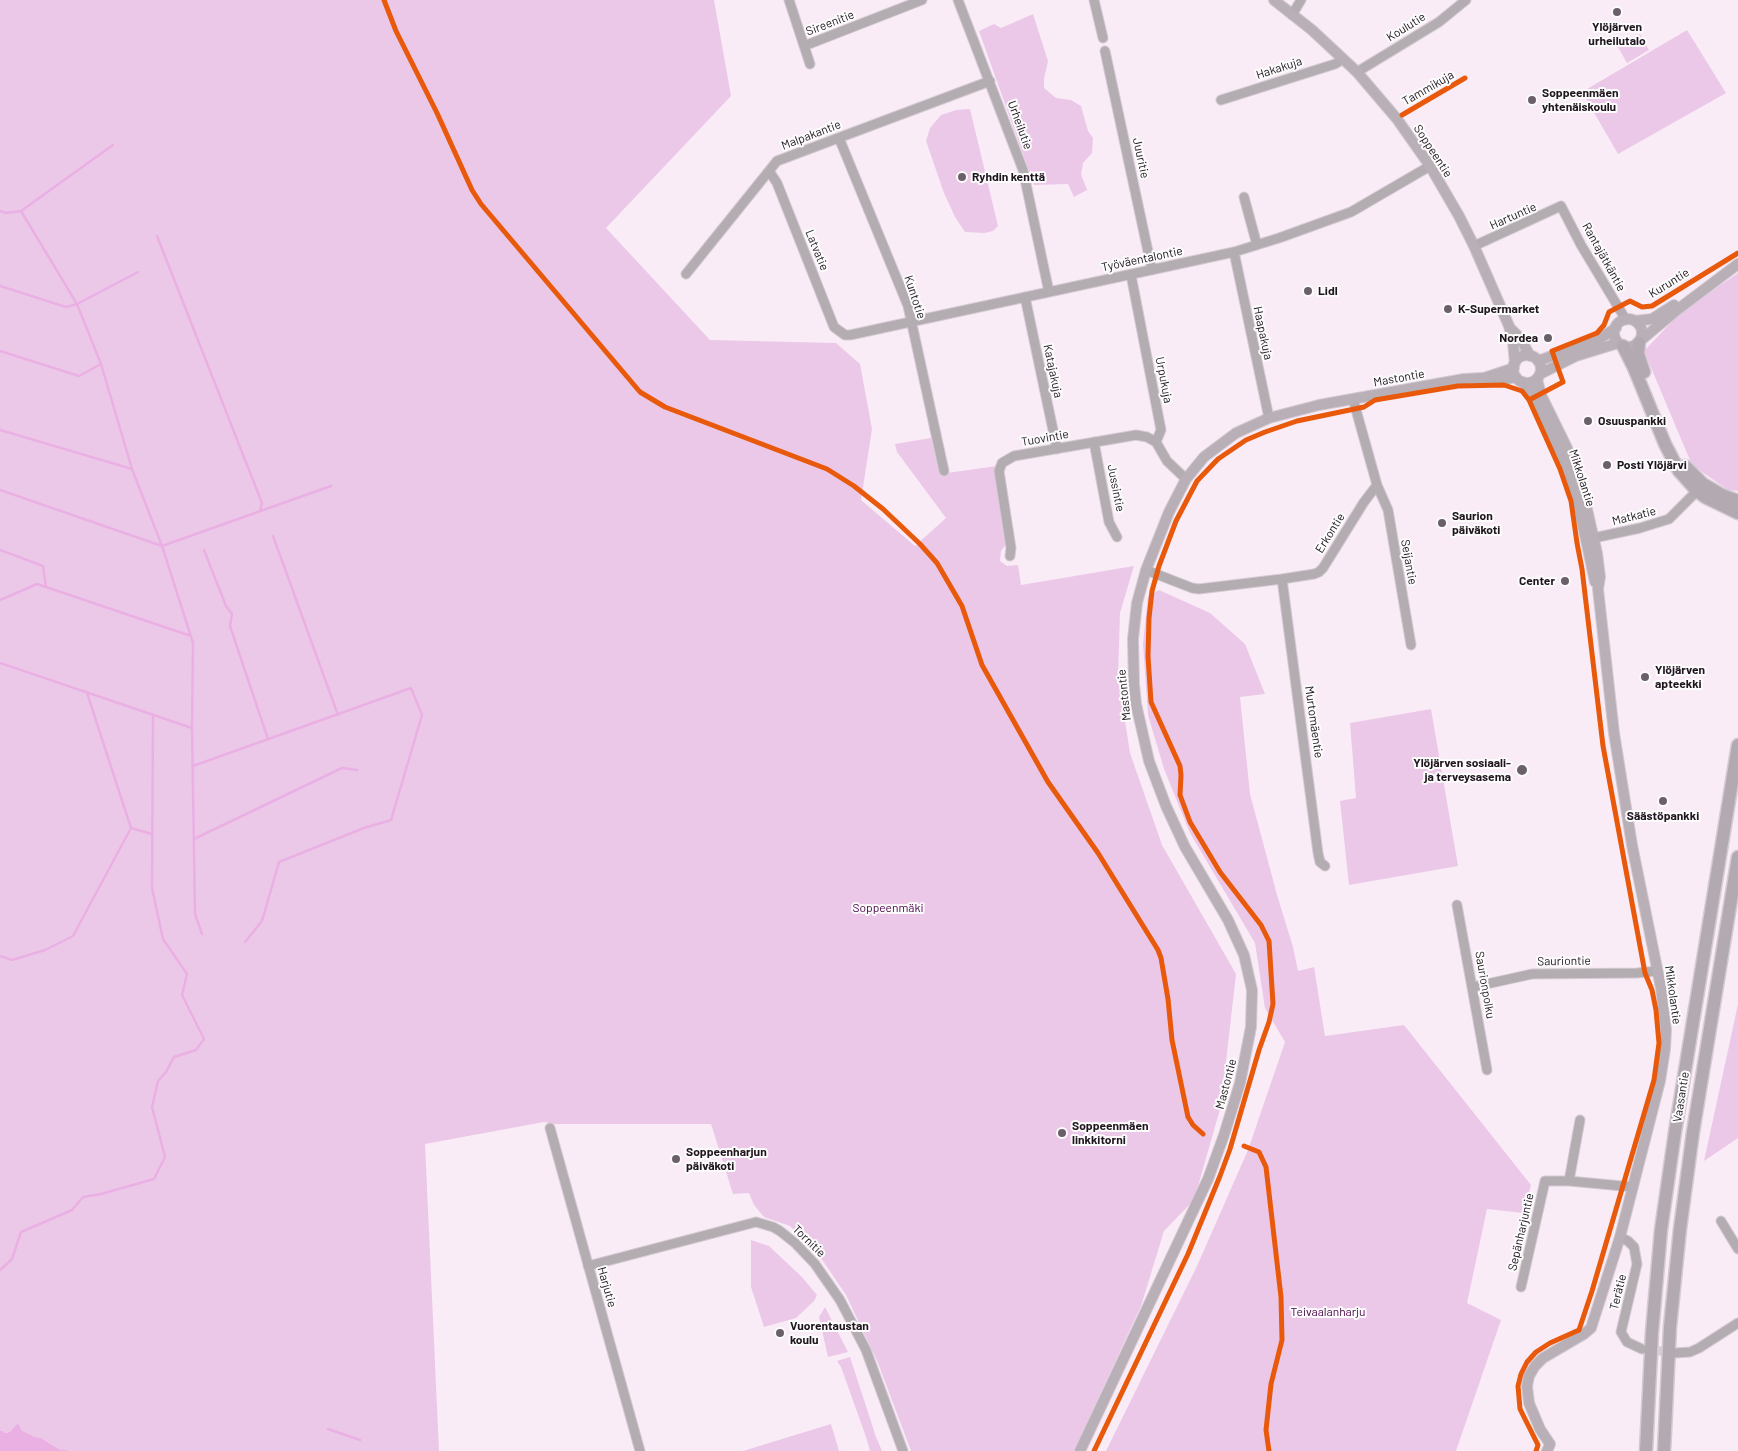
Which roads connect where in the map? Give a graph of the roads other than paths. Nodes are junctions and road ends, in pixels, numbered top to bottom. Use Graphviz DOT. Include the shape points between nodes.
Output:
graph roads {
  1 [pos="789,0"];
  2 [pos="922,0"];
  3 [pos="958,0"];
  4 [pos="1094,0"];
  5 [pos="1274,0"];
  6 [pos="1301,0"];
  7 [pos="1466,0"];
  8 [pos="1292,15"];
  9 [pos="1103,38"];
  10 [pos="804,46"];
  11 [pos="1106,51"];
  12 [pos="1343,59"];
  13 [pos="810,64"];
  14 [pos="1357,72"];
  15 [pos="990,81"];
  16 [pos="1221,100"];
  17 [pos="839,138"];
  18 [pos="1430,166"];
  19 [pos="769,171"];
  20 [pos="1244,197"];
  21 [pos="1562,206"];
  22 [pos="1257,245"];
  23 [pos="1474,246"];
  24 [pos="1234,252"];
  25 [pos="1738,264"];
  26 [pos="1152,270"];
  27 [pos="686,274"];
  28 [pos="1131,274"];
  29 [pos="1049,292"];
  30 [pos="1025,298"];
  31 [pos="1630,320"];
  32 [pos="911,322"];
  33 [pos="1509,326"];
  34 [pos="1616,328"];
  35 [pos="845,335"];
  36 [pos="1639,342"];
  37 [pos="1620,344"];
  38 [pos="1534,358"];
  39 [pos="1517,372"];
  40 [pos="1539,376"];
  41 [pos="1353,399"];
  42 [pos="1269,418"];
  43 [pos="1094,442"];
  44 [pos="1156,442"];
  45 [pos="1057,449"];
  46 [pos="944,471"];
  47 [pos="1186,479"];
  48 [pos="1377,485"];
  49 [pos="1700,488"];
  50 [pos="1738,501"];
  51 [pos="1738,513"];
  52 [pos="1117,537"];
  53 [pos="1590,539"];
  54 [pos="1010,556"];
  55 [pos="1146,570"];
  56 [pos="1282,580"];
  57 [pos="1411,645"];
  58 [pos="1738,745"];
  59 [pos="1738,857"];
  60 [pos="1325,866"];
  61 [pos="1457,905"];
  62 [pos="1657,970"];
  63 [pos="1473,987"];
  64 [pos="1487,1070"];
  65 [pos="1580,1120"];
  66 [pos="550,1128"];
  67 [pos="1569,1181"];
  68 [pos="1633,1187"];
  69 [pos="1720,1221"];
  70 [pos="1620,1237"];
  71 [pos="1738,1249"];
  72 [pos="588,1266"];
  73 [pos="1521,1287"];
  74 [pos="1738,1323"];
  75 [pos="1642,1349"];
  76 [pos="1675,1353"];
  77 [pos="640,1451"];
  78 [pos="903,1451"];
  79 [pos="1080,1451"];
  80 [pos="1548,1451"];
  81 [pos="1646,1451"];
  82 [pos="1664,1451"];
  1 -- 10 [label="street"];
  2 -- 10 [label="street, Sireenitie"];
  3 -- 15 [label="street, Urheilutie"];
  4 -- 9 [label="street"];
  5 -- 8 [label="main road, Soppeentie"];
  6 -- 8 [label="street"];
  7 -- 14 [label="street, Koulutie" via="1439,22"];
  8 -- 12 [label="main road, Soppeentie"];
  10 -- 13 [label="street"];
  11 -- 26 [label="street, Juuritie"];
  12 -- 14 [label="main road, Soppeentie"];
  12 -- 16 [label="street, Hakakuja"];
  14 -- 18 [label="main road, Soppeentie" via="1397,119"];
  15 -- 17 [label="street, Malpakantie"];
  15 -- 29 [label="street, Urheilutie" via="1023,170"];
  17 -- 19 [label="street, Malpakantie" via="777,161"];
  17 -- 32 [label="street, Kuntotie" via="908,306"];
  18 -- 22 [label="street, Työväentalontie" via="1351,212"];
  18 -- 23 [label="main road, Soppeentie"];
  19 -- 27 [label="street, Malpakantie"];
  19 -- 35 [label="street, Latvatie" via="777,183 834,327"];
  20 -- 22 [label="street"];
  21 -- 23 [label="street, Hartuntie"];
  21 -- 31 [label="street, Rantajätkäntie" via="1581,245"];
  22 -- 24 [label="street, Työväentalontie"];
  23 -- 33 [label="main road, Soppeentie"];
  24 -- 26 [label="street, Työväentalontie"];
  24 -- 42 [label="street, Haapakuja"];
  25 -- 31 [label="main road, Kuruntie" via="1719,273 1660,315 1648,320"];
  25 -- 36 [label="main road, Kuruntie"];
  26 -- 28 [label="street, Työväentalontie"];
  28 -- 29 [label="street, Työväentalontie"];
  28 -- 44 [label="street, Urpukuja" via="1161,430"];
  29 -- 30 [label="street, Työväentalontie"];
  30 -- 32 [label="street, Työväentalontie"];
  30 -- 45 [label="street, Katajakuja"];
  31 -- 34 [label="main road" via="1619,323"];
  31 -- 36 [label="main road" via="1642,329"];
  32 -- 35 [label="street, Työväentalontie"];
  32 -- 46 [label="street, Kuntotie"];
  33 -- 38 [label="main road, Soppeentie"];
  33 -- 39 [label="main road, Soppeentie"];
  34 -- 37 [label="main road" via="1615,336"];
  34 -- 38 [label="main road" via="1599,339"];
  36 -- 37 [label="main road" via="1631,347"];
  36 -- 49 [label="highway" via="1642,366 1678,454"];
  37 -- 40 [label="main road" via="1576,356"];
  37 -- 49 [label="highway" via="1645,393 1674,463 1683,477"];
  38 -- 39 [label="main road" via="1521,357"];
  38 -- 40 [label="main road" via="1541,367"];
  39 -- 40 [label="main road" via="1533,382"];
  39 -- 41 [label="main road, Mastontie"];
  39 -- 53 [label="main road, Mikkolantie" via="1535,398 1560,450"];
  40 -- 53 [label="main road, Mikkolantie" via="1541,395 1567,448 1587,509"];
  41 -- 42 [label="main road, Mastontie"];
  41 -- 48 [label="street"];
  42 -- 47 [label="main road, Mastontie" via="1218,445"];
  43 -- 44 [label="street, Tuovintie" via="1136,435"];
  43 -- 45 [label="street, Tuovintie"];
  43 -- 52 [label="street, Jussintie" via="1110,522"];
  44 -- 47 [label="street" via="1168,461"];
  45 -- 54 [label="street, Tuovintie" via="1014,456 1002,463 1000,471 1012,548"];
  47 -- 55 [label="main road, Mastontie"];
  48 -- 56 [label="street, Erkontie" via="1323,568 1314,574"];
  48 -- 57 [label="street, Seijantie" via="1388,510"];
  49 -- 50 [label="highway"];
  49 -- 51 [label="highway" via="1717,504"];
  49 -- 53 [label="street, Matkatie" via="1670,520"];
  53 -- 62 [label="main road, Mikkolantie" via="1615,739"];
  55 -- 56 [label="street, Erkontie" via="1198,589"];
  55 -- 79 [label="main road, Mastontie" via="1133,639 1139,723 1149,761 1169,812 1244,954 1252,990 1251,1027 1240,1083 1208,1179"];
  56 -- 60 [label="street, Murtomäentie" via="1318,853 1320,862"];
  58 -- 81 [label="highway, Vaasantie" via="1661,1230"];
  59 -- 82 [label="highway, Vaasantie" via="1680,1229 1670,1327"];
  61 -- 63 [label="street, Saurionpolku"];
  62 -- 63 [label="street, Sauriontie" via="1532,974"];
  62 -- 68 [label="main road, Mikkolantie" via="1665,1020 1664,1058"];
  63 -- 64 [label="street, Saurionpolku"];
  65 -- 67 [label="street"];
  66 -- 72 [label="street, Harjutie"];
  67 -- 68 [label="street, Sepänharjuntie"];
  67 -- 73 [label="street, Sepänharjuntie" via="1545,1182"];
  68 -- 70 [label="main road, Mikkolantie"];
  69 -- 71 [label="street"];
  70 -- 75 [label="street, Terätie" via="1634,1247 1637,1264 1621,1332 1627,1342"];
  70 -- 80 [label="main road, Mikkolantie" via="1591,1328 1543,1358 1529,1376 1529,1403 1550,1444"];
  72 -- 77 [label="street, Harjutie"];
  72 -- 78 [label="street, Tornitie" via="756,1222 780,1231 815,1264 844,1307 866,1350"];
  74 -- 76 [label="street" via="1699,1348"];
}
